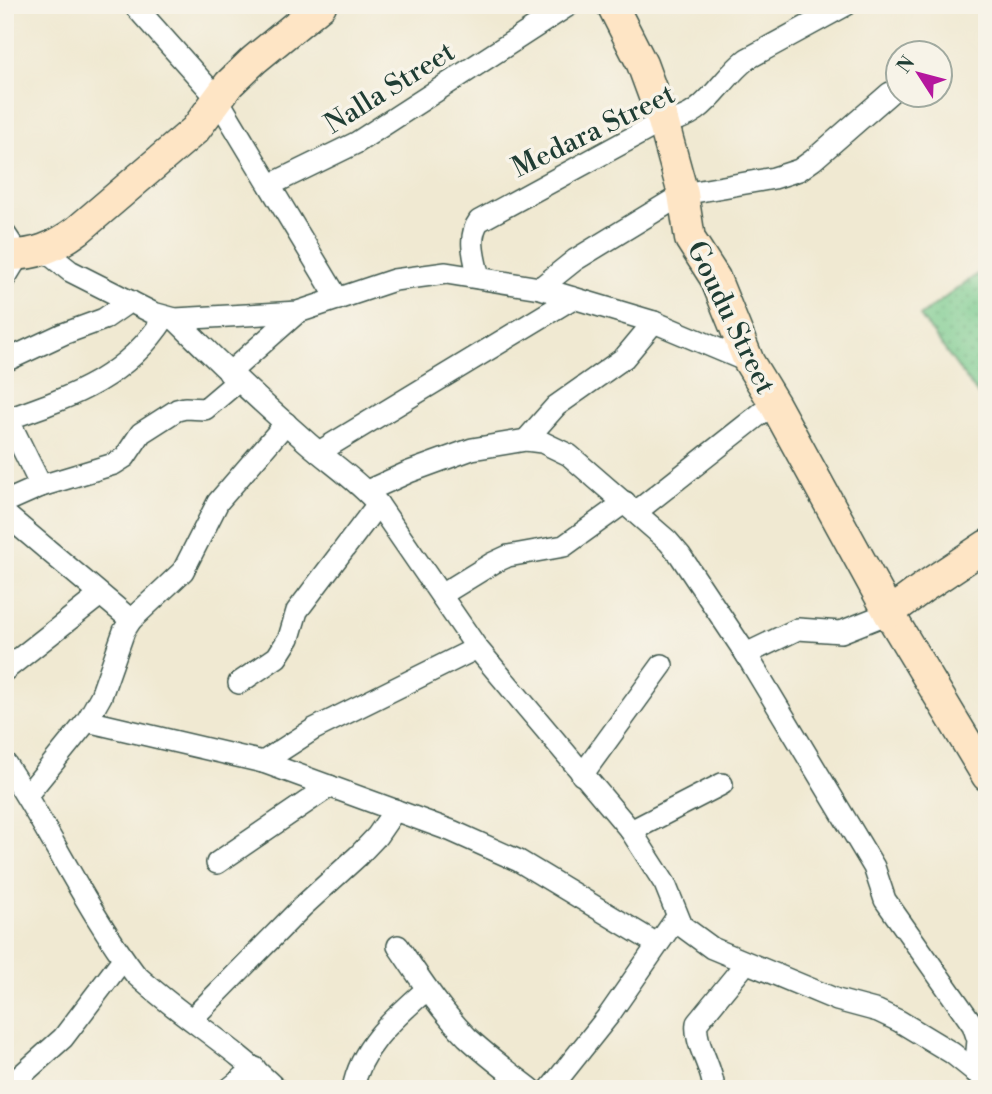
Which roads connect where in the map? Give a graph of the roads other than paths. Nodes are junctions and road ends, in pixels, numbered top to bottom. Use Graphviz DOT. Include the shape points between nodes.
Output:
graph roads {
  1 [pos="134,5"];
  2 [pos="321,5"];
  3 [pos="569,5"];
  4 [pos="846,5"];
  5 [pos="615,6"];
  6 [pos="217,98"];
  7 [pos="884,98"];
  8 [pos="663,121"];
  9 [pos="270,185"];
  10 [pos="683,194"];
  11 [pos="16,255"];
  12 [pos="479,278"];
  13 [pos="540,288"];
  14 [pos="573,298"];
  15 [pos="338,299"];
  16 [pos="130,301"];
  17 [pos="298,312"];
  18 [pos="170,318"];
  19 [pos="654,322"];
  20 [pos="5,361"];
  21 [pos="749,362"];
  22 [pos="234,377"];
  23 [pos="774,403"];
  24 [pos="7,416"];
  25 [pos="286,424"];
  26 [pos="526,440"];
  27 [pos="319,453"];
  28 [pos="41,485"];
  29 [pos="373,497"];
  30 [pos="5,502"];
  31 [pos="631,507"];
  32 [pos="5,514"];
  33 [pos="987,545"];
  34 [pos="100,594"];
  35 [pos="441,596"];
  36 [pos="888,614"];
  37 [pos="131,620"];
  38 [pos="477,648"];
  39 [pos="746,654"];
  40 [pos="662,665"];
  41 [pos="5,670"];
  42 [pos="239,683"];
  43 [pos="87,721"];
  44 [pos="262,762"];
  45 [pos="5,763"];
  46 [pos="582,775"];
  47 [pos="987,776"];
  48 [pos="722,784"];
  49 [pos="330,786"];
  50 [pos="27,795"];
  51 [pos="395,810"];
  52 [pos="631,831"];
  53 [pos="216,863"];
  54 [pos="677,917"];
  55 [pos="657,944"];
  56 [pos="398,946"];
  57 [pos="123,959"];
  58 [pos="746,963"];
  59 [pos="427,989"];
  60 [pos="192,1018"];
  61 [pos="255,1068"];
  62 [pos="981,1076"];
  63 [pos="6,1089"];
  64 [pos="229,1089"];
  65 [pos="276,1089"];
  66 [pos="353,1089"];
  67 [pos="531,1089"];
  68 [pos="550,1089"];
  69 [pos="714,1089"];
  1 -- 6 [label="street"];
  2 -- 6 [label="street" via="254,60"];
  3 -- 9 [label="street, Nalla Street" via="356,143"];
  4 -- 8 [label="street, Medara Street" via="747,59 698,110"];
  5 -- 8 [label="street, Goudu Street"];
  6 -- 9 [label="street"];
  6 -- 11 [label="street" via="195,130 78,230 61,243"];
  7 -- 10 [label="street" via="799,170"];
  8 -- 10 [label="street, Goudu Street"];
  8 -- 12 [label="street, Medara Street" via="479,221 473,242"];
  9 -- 15 [label="street"];
  10 -- 13 [label="street" via="575,260"];
  10 -- 21 [label="street, Goudu Street" via="690,239 715,278"];
  11 -- 16 [label="street" via="70,271"];
  12 -- 13 [label="street"];
  12 -- 15 [label="street" via="446,273 394,280"];
  13 -- 14 [label="street"];
  14 -- 19 [label="street"];
  14 -- 27 [label="street"];
  15 -- 17 [label="street"];
  16 -- 18 [label="street"];
  16 -- 20 [label="street" via="104,319"];
  17 -- 18 [label="street"];
  17 -- 22 [label="street"];
  18 -- 22 [label="street"];
  18 -- 24 [label="street" via="130,359 101,379 72,396"];
  19 -- 21 [label="street"];
  19 -- 26 [label="street" via="624,358 556,406"];
  21 -- 23 [label="street, Goudu Street"];
  22 -- 25 [label="street"];
  22 -- 28 [label="street" via="205,409 177,410 141,433 125,457 114,464"];
  23 -- 31 [label="street"];
  23 -- 36 [label="street, Goudu Street"];
  24 -- 28 [label="street"];
  25 -- 27 [label="street"];
  25 -- 37 [label="street" via="218,502 183,571"];
  26 -- 29 [label="street" via="472,449 409,472"];
  26 -- 31 [label="street" via="559,449"];
  27 -- 29 [label="street"];
  28 -- 30 [label="street"];
  29 -- 35 [label="street"];
  29 -- 42 [label="street" via="297,611 277,657"];
  31 -- 35 [label="street" via="564,546 493,563"];
  31 -- 39 [label="street" via="680,555"];
  32 -- 34 [label="street"];
  33 -- 36 [label="street"];
  34 -- 37 [label="street"];
  34 -- 41 [label="street"];
  35 -- 38 [label="street"];
  36 -- 39 [label="street" via="841,632 798,629"];
  36 -- 47 [label="street, Goudu Street"];
  37 -- 43 [label="street"];
  38 -- 44 [label="street" via="314,729"];
  38 -- 46 [label="street"];
  39 -- 62 [label="street" via="863,847 885,900 973,1025"];
  40 -- 46 [label="street"];
  43 -- 44 [label="street"];
  43 -- 50 [label="street"];
  44 -- 49 [label="street"];
  45 -- 50 [label="street"];
  46 -- 52 [label="street"];
  48 -- 52 [label="street"];
  49 -- 51 [label="street"];
  49 -- 53 [label="street"];
  50 -- 57 [label="street"];
  51 -- 55 [label="street" via="519,861"];
  51 -- 60 [label="street" via="358,856"];
  52 -- 54 [label="street" via="665,884"];
  54 -- 55 [label="street"];
  54 -- 58 [label="street" via="695,937"];
  55 -- 68 [label="street" via="609,1015"];
  56 -- 59 [label="street"];
  57 -- 60 [label="street" via="151,989"];
  57 -- 63 [label="street" via="62,1038"];
  58 -- 62 [label="street" via="899,1021"];
  58 -- 69 [label="street" via="696,1023 695,1033 709,1063"];
  59 -- 66 [label="street" via="384,1028 360,1067"];
  59 -- 67 [label="street" via="474,1044"];
  60 -- 61 [label="street"];
  61 -- 64 [label="street"];
  61 -- 65 [label="street"];
}
